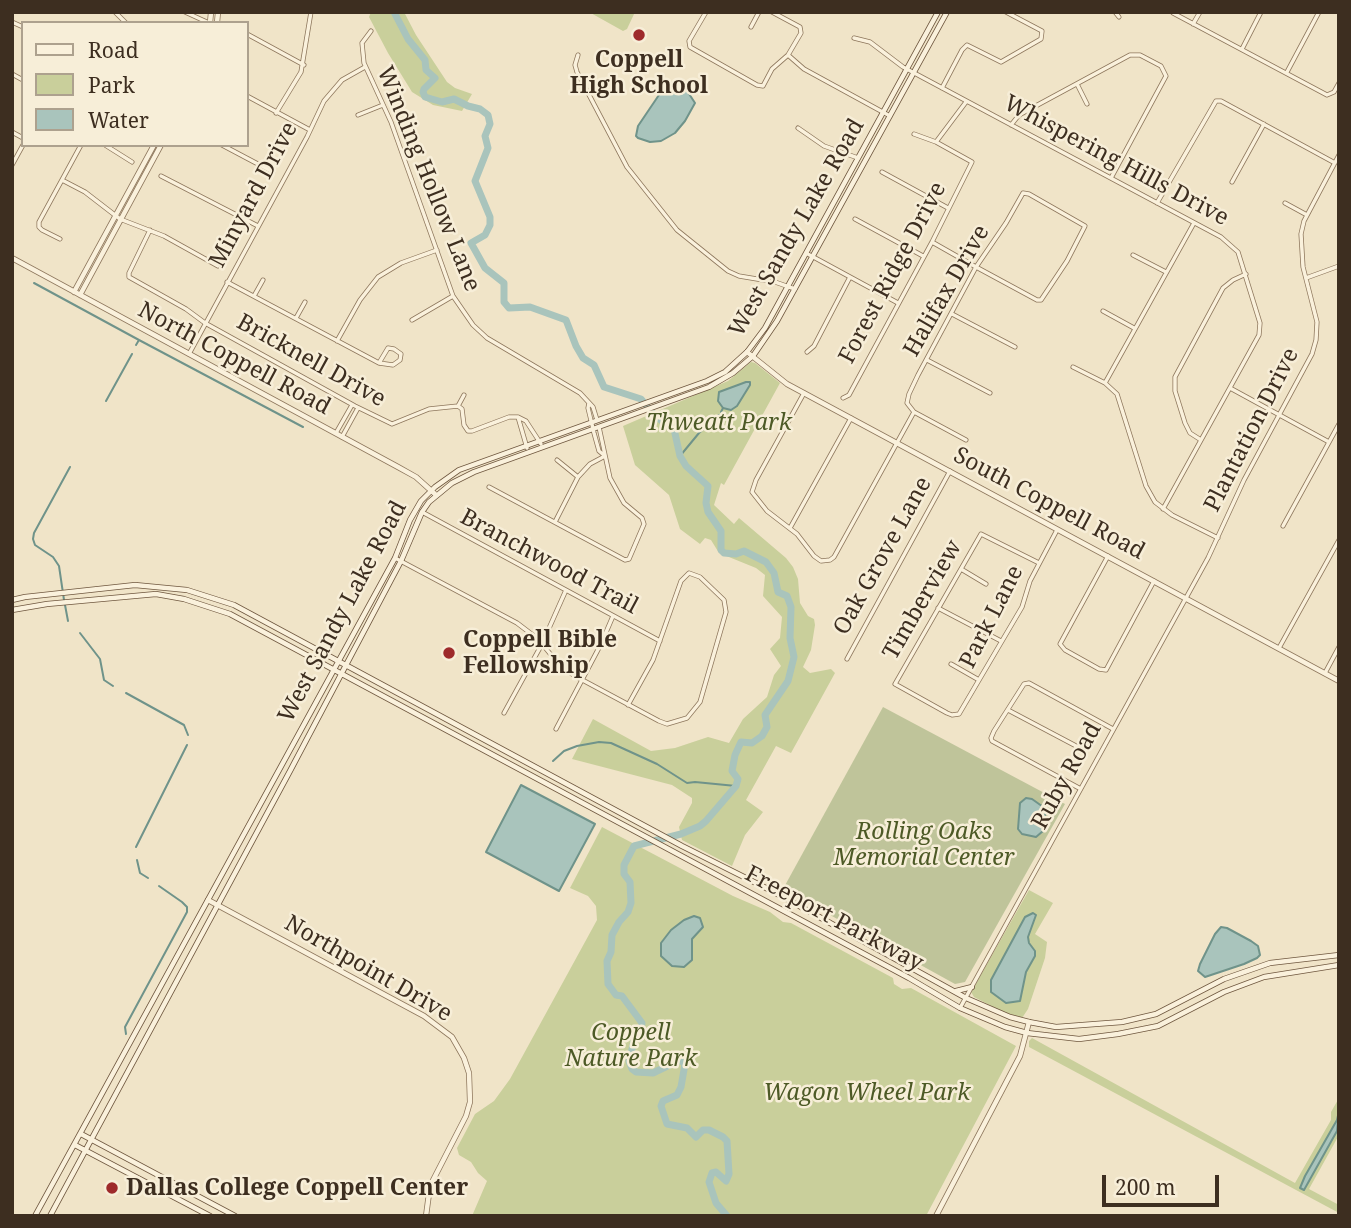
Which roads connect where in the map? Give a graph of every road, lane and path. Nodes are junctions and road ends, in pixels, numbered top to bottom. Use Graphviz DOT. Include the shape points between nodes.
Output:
graph roads {
  1 [pos="185,12"];
  2 [pos="311,12"];
  3 [pos="706,12"];
  4 [pos="759,12"];
  5 [pos="772,12"];
  6 [pos="938,12"];
  7 [pos="947,12"];
  8 [pos="1006,12"];
  9 [pos="1115,12"];
  10 [pos="1200,12"];
  11 [pos="1261,12"];
  12 [pos="1319,12"];
  13 [pos="1173,13"];
  14 [pos="1119,17"];
  15 [pos="205,21"];
  16 [pos="1194,24"];
  17 [pos="751,27"];
  18 [pos="371,31"];
  19 [pos="248,35"];
  20 [pos="854,38"];
  21 [pos="1242,49"];
  22 [pos="578,55"];
  23 [pos="788,55"];
  24 [pos="304,65"];
  25 [pos="365,67"];
  26 [pos="908,69"];
  27 [pos="914,73"];
  28 [pos="1287,73"];
  29 [pos="1339,83"];
  30 [pos="1077,84"];
  31 [pos="942,88"];
  32 [pos="248,97"];
  33 [pos="966,101"];
  34 [pos="1087,104"];
  35 [pos="383,105"];
  36 [pos="884,112"];
  37 [pos="276,113"];
  38 [pos="358,115"];
  39 [pos="890,116"];
  40 [pos="1264,124"];
  41 [pos="1011,125"];
  42 [pos="798,128"];
  43 [pos="310,130"];
  44 [pos="914,134"];
  45 [pos="936,142"];
  46 [pos="22,147"];
  47 [pos="79,147"];
  48 [pos="108,147"];
  49 [pos="153,147"];
  50 [pos="159,147"];
  51 [pos="226,147"];
  52 [pos="1339,155"];
  53 [pos="858,158"];
  54 [pos="132,162"];
  55 [pos="1335,163"];
  56 [pos="12,165"];
  57 [pos="273,172"];
  58 [pos="882,172"];
  59 [pos="161,176"];
  60 [pos="1111,178"];
  61 [pos="62,180"];
  62 [pos="1232,182"];
  63 [pos="1157,203"];
  64 [pos="1285,203"];
  65 [pos="948,208"];
  66 [pos="1307,215"];
  67 [pos="118,218"];
  68 [pos="855,219"];
  69 [pos="1194,223"];
  70 [pos="258,226"];
  71 [pos="150,230"];
  72 [pos="60,239"];
  73 [pos="932,243"];
  74 [pos="437,250"];
  75 [pos="806,253"];
  76 [pos="1133,255"];
  77 [pos="923,256"];
  78 [pos="813,257"];
  79 [pos="12,258"];
  80 [pos="218,266"];
  81 [pos="1339,266"];
  82 [pos="976,267"];
  83 [pos="1166,272"];
  84 [pos="1247,274"];
  85 [pos="850,277"];
  86 [pos="1306,278"];
  87 [pos="263,280"];
  88 [pos="227,282"];
  89 [pos="788,286"];
  90 [pos="795,289"];
  91 [pos="77,293"];
  92 [pos="254,296"];
  93 [pos="453,296"];
  94 [pos="305,302"];
  95 [pos="898,303"];
  96 [pos="1103,311"];
  97 [pos="952,314"];
  98 [pos="296,318"];
  99 [pos="412,320"];
  100 [pos="205,323"];
  101 [pos="1134,328"];
  102 [pos="337,341"];
  103 [pos="1015,348"];
  104 [pos="747,352"];
  105 [pos="807,352"];
  106 [pos="189,354"];
  107 [pos="753,356"];
  108 [pos="927,359"];
  109 [pos="379,363"];
  110 [pos="1073,367"];
  111 [pos="1105,383"];
  112 [pos="1230,388"];
  113 [pos="804,393"];
  114 [pos="990,393"];
  115 [pos="464,395"];
  116 [pos="843,398"];
  117 [pos="589,403"];
  118 [pos="352,405"];
  119 [pos="458,406"];
  120 [pos="358,408"];
  121 [pos="914,412"];
  122 [pos="1280,415"];
  123 [pos="517,417"];
  124 [pos="850,418"];
  125 [pos="598,421"];
  126 [pos="591,423"];
  127 [pos="1339,424"];
  128 [pos="599,427"];
  129 [pos="593,429"];
  130 [pos="336,433"];
  131 [pos="342,437"];
  132 [pos="966,440"];
  133 [pos="1201,440"];
  134 [pos="540,441"];
  135 [pos="897,442"];
  136 [pos="1329,442"];
  137 [pos="542,447"];
  138 [pos="527,449"];
  139 [pos="604,456"];
  140 [pos="557,460"];
  141 [pos="950,471"];
  142 [pos="578,477"];
  143 [pos="489,487"];
  144 [pos="431,490"];
  145 [pos="436,495"];
  146 [pos="1163,509"];
  147 [pos="422,512"];
  148 [pos="555,522"];
  149 [pos="1283,526"];
  150 [pos="790,528"];
  151 [pos="1058,529"];
  152 [pos="1218,538"];
  153 [pos="1339,540"];
  154 [pos="1108,556"];
  155 [pos="395,558"];
  156 [pos="401,561"];
  157 [pos="1039,562"];
  158 [pos="961,569"];
  159 [pos="1154,581"];
  160 [pos="986,584"];
  161 [pos="566,590"];
  162 [pos="1185,597"];
  163 [pos="12,600"];
  164 [pos="938,608"];
  165 [pos="12,610"];
  166 [pos="613,616"];
  167 [pos="262,620"];
  168 [pos="258,628"];
  169 [pos="661,641"];
  170 [pos="1002,642"];
  171 [pos="542,644"];
  172 [pos="1339,647"];
  173 [pos="1279,648"];
  174 [pos="847,659"];
  175 [pos="338,663"];
  176 [pos="951,664"];
  177 [pos="346,667"];
  178 [pos="334,671"];
  179 [pos="1325,673"];
  180 [pos="341,675"];
  181 [pos="583,680"];
  182 [pos="979,680"];
  183 [pos="1339,681"];
  184 [pos="407,699"];
  185 [pos="628,705"];
  186 [pos="402,708"];
  187 [pos="1007,710"];
  188 [pos="504,713"];
  189 [pos="952,715"];
  190 [pos="460,727"];
  191 [pos="556,729"];
  192 [pos="1113,729"];
  193 [pos="455,736"];
  194 [pos="1077,747"];
  195 [pos="515,757"];
  196 [pos="510,765"];
  197 [pos="280,767"];
  198 [pos="290,771"];
  199 [pos="1080,789"];
  200 [pos="735,872"];
  201 [pos="729,883"];
  202 [pos="774,892"];
  203 [pos="208,900"];
  204 [pos="769,904"];
  205 [pos="218,905"];
  206 [pos="1339,955"];
  207 [pos="1339,965"];
  208 [pos="911,966"];
  209 [pos="903,975"];
  210 [pos="909,978"];
  211 [pos="972,987"];
  212 [pos="953,991"];
  213 [pos="1198,993"];
  214 [pos="966,998"];
  215 [pos="1206,1002"];
  216 [pos="960,1008"];
  217 [pos="1122,1022"];
  218 [pos="1029,1023"];
  219 [pos="1027,1033"];
  220 [pos="1124,1033"];
  221 [pos="129,1046"];
  222 [pos="139,1052"];
  223 [pos="81,1134"];
  224 [pos="91,1140"];
  225 [pos="75,1145"];
  226 [pos="86,1150"];
  227 [pos="36,1216"];
  228 [pos="50,1216"];
  229 [pos="210,1216"];
  230 [pos="235,1216"];
  231 [pos="426,1216"];
  232 [pos="936,1216"];
  1 -- 15 [label="street"];
  2 -- 24 [label="street"];
  3 -- 23 [label="street" via="690,47 757,85 763,86 772,69"];
  4 -- 17 [label="street"];
  5 -- 23 [label="street" via="800,27"];
  6 -- 26 [label="main road, West Sandy Lake Road"];
  7 -- 27 [label="main road, West Sandy Lake Road"];
  8 -- 31 [label="street" via="1042,32 1041,39 1001,62 967,45"];
  9 -- 14 [label="street"];
  10 -- 16 [label="street"];
  11 -- 21 [label="street"];
  12 -- 28 [label="street"];
  13 -- 16 [label="street"];
  16 -- 21 [label="street"];
  18 -- 25 [label="street, Winding Hollow Lane" via="362,43"];
  19 -- 24 [label="street"];
  20 -- 26 [label="street, Whispering Hills Drive" via="862,38"];
  21 -- 28 [label="street"];
  22 -- 89 [label="street" via="577,72 626,167 677,230 728,271"];
  23 -- 36 [label="street" via="804,69"];
  24 -- 37 [label="street"];
  25 -- 35 [label="street, Winding Hollow Lane"];
  25 -- 43 [label="street, Minyard Drive" via="342,80 327,96"];
  26 -- 27 [label="street, Whispering Hills Drive"];
  26 -- 36 [label="main road, West Sandy Lake Road"];
  27 -- 31 [label="street, Whispering Hills Drive"];
  27 -- 39 [label="main road, West Sandy Lake Road"];
  28 -- 29 [label="street" via="1327,95"];
  30 -- 34 [label="street"];
  30 -- 41 [label="street" via="1019,115"];
  30 -- 60 [label="street" via="1133,54 1165,72"];
  31 -- 33 [label="street, Whispering Hills Drive"];
  32 -- 37 [label="street"];
  33 -- 41 [label="street, Whispering Hills Drive"];
  33 -- 45 [label="street"];
  35 -- 38 [label="street"];
  35 -- 74 [label="street, Winding Hollow Lane"];
  36 -- 39 [label="street"];
  36 -- 53 [label="main road, West Sandy Lake Road"];
  37 -- 43 [label="street"];
  39 -- 78 [label="main road, West Sandy Lake Road"];
  40 -- 55 [label="street"];
  40 -- 62 [label="street"];
  40 -- 63 [label="street" via="1221,101 1213,103"];
  41 -- 60 [label="street, Whispering Hills Drive"];
  42 -- 53 [label="street" via="824,146"];
  43 -- 70 [label="street, Minyard Drive"];
  44 -- 45 [label="street"];
  45 -- 65 [label="street, Forest Ridge Drive" via="972,162"];
  46 -- 56 [label="street"];
  47 -- 61 [label="street"];
  48 -- 54 [label="street"];
  49 -- 67 [label="main road"];
  50 -- 67 [label="main road"];
  51 -- 57 [label="street"];
  52 -- 55 [label="street, Plantation Drive"];
  53 -- 75 [label="main road, West Sandy Lake Road"];
  55 -- 66 [label="street, Plantation Drive"];
  58 -- 65 [label="street"];
  59 -- 70 [label="street"];
  60 -- 63 [label="street, Whispering Hills Drive"];
  61 -- 67 [label="street"];
  61 -- 72 [label="street" via="38,224"];
  63 -- 69 [label="street, Whispering Hills Drive"];
  64 -- 66 [label="street"];
  65 -- 73 [label="street, Forest Ridge Drive"];
  66 -- 86 [label="street, Plantation Drive" via="1300,242"];
  67 -- 71 [label="street"];
  67 -- 91 [label="main road"];
  68 -- 77 [label="street"];
  69 -- 83 [label="street"];
  69 -- 84 [label="street, Whispering Hills Drive" via="1234,247"];
  70 -- 88 [label="street, Minyard Drive"];
  71 -- 80 [label="street"];
  71 -- 100 [label="street, Bricknell Drive" via="129,277"];
  73 -- 77 [label="street, Forest Ridge Drive"];
  73 -- 82 [label="street"];
  74 -- 93 [label="street, Winding Hollow Lane"];
  74 -- 102 [label="street" via="378,277"];
  75 -- 78 [label="street"];
  75 -- 89 [label="main road, West Sandy Lake Road"];
  76 -- 83 [label="street"];
  77 -- 95 [label="street, Forest Ridge Drive"];
  78 -- 85 [label="street"];
  78 -- 90 [label="main road, West Sandy Lake Road"];
  79 -- 91 [label="main road, North Coppell Road"];
  81 -- 86 [label="street"];
  82 -- 82 [label="street, Halifax Drive" via="1023,193 1085,226 1041,300"];
  82 -- 97 [label="street, Halifax Drive"];
  83 -- 101 [label="street"];
  84 -- 112 [label="street, Whispering Hills Drive" via="1260,330"];
  84 -- 133 [label="street" via="1223,288 1175,377 1185,423"];
  85 -- 95 [label="street"];
  85 -- 105 [label="street"];
  86 -- 122 [label="street, Plantation Drive" via="1317,322 1316,340"];
  87 -- 92 [label="street"];
  88 -- 92 [label="street"];
  88 -- 100 [label="street, Minyard Drive"];
  89 -- 90 [label="street"];
  89 -- 104 [label="main road, West Sandy Lake Road"];
  90 -- 107 [label="main road, West Sandy Lake Road"];
  91 -- 106 [label="main road, North Coppell Road"];
  92 -- 98 [label="street"];
  93 -- 99 [label="street"];
  93 -- 117 [label="street, Winding Hollow Lane" via="487,338 570,386"];
  94 -- 98 [label="street"];
  95 -- 116 [label="street, Forest Ridge Drive" via="849,395"];
  96 -- 101 [label="street"];
  97 -- 103 [label="street"];
  97 -- 108 [label="street, Halifax Drive"];
  98 -- 102 [label="street"];
  100 -- 106 [label="street, Minyard Drive"];
  100 -- 118 [label="street, Bricknell Drive"];
  101 -- 111 [label="street"];
  102 -- 109 [label="street"];
  104 -- 107 [label="main road, South Coppell Road"];
  104 -- 125 [label="main road, West Sandy Lake Road" via="707,381"];
  106 -- 130 [label="main road, North Coppell Road"];
  107 -- 113 [label="main road, South Coppell Road"];
  107 -- 128 [label="main road, West Sandy Lake Road" via="724,380"];
  108 -- 114 [label="street"];
  108 -- 121 [label="street, Halifax Drive" via="907,399"];
  109 -- 109 [label="street" via="393,365 401,354 388,348"];
  110 -- 111 [label="street"];
  111 -- 146 [label="street" via="1120,400 1146,486"];
  112 -- 122 [label="street"];
  112 -- 133 [label="street, Whispering Hills Drive"];
  113 -- 124 [label="main road, South Coppell Road"];
  113 -- 150 [label="street" via="752,492 766,511"];
  115 -- 119 [label="street"];
  117 -- 125 [label="street, Winding Hollow Lane"];
  117 -- 126 [label="street, Winding Hollow Lane"];
  118 -- 120 [label="street, Bricknell Drive"];
  118 -- 130 [label="street"];
  119 -- 120 [label="street, Bricknell Drive" via="429,409 392,424"];
  119 -- 123 [label="street" via="468,431"];
  120 -- 131 [label="street"];
  121 -- 132 [label="street"];
  121 -- 135 [label="street"];
  122 -- 136 [label="street"];
  122 -- 152 [label="street, Plantation Drive"];
  123 -- 134 [label="street" via="526,421"];
  123 -- 138 [label="street"];
  124 -- 135 [label="main road, South Coppell Road"];
  124 -- 150 [label="street"];
  125 -- 126 [label="main road, West Sandy Lake Road"];
  125 -- 128 [label="street, Winding Hollow Lane"];
  126 -- 129 [label="street, Winding Hollow Lane"];
  126 -- 134 [label="main road, West Sandy Lake Road"];
  127 -- 136 [label="street"];
  128 -- 129 [label="main road, West Sandy Lake Road"];
  128 -- 139 [label="street, Winding Hollow Lane"];
  129 -- 137 [label="main road, West Sandy Lake Road"];
  129 -- 139 [label="street, Winding Hollow Lane"];
  130 -- 131 [label="main road, North Coppell Road"];
  131 -- 144 [label="main road, North Coppell Road"];
  133 -- 146 [label="street, Whispering Hills Drive"];
  134 -- 137 [label="street"];
  134 -- 138 [label="main road, West Sandy Lake Road"];
  135 -- 141 [label="main road, South Coppell Road"];
  135 -- 150 [label="street" via="834,557 826,561 814,556"];
  136 -- 149 [label="street"];
  137 -- 138 [label="main road, West Sandy Lake Road"];
  138 -- 144 [label="main road, West Sandy Lake Road" via="459,470"];
  138 -- 145 [label="main road, West Sandy Lake Road" via="464,476"];
  139 -- 142 [label="street"];
  139 -- 148 [label="street, Winding Hollow Lane" via="617,492 644,524 629,559"];
  140 -- 142 [label="street"];
  141 -- 151 [label="main road, South Coppell Road"];
  141 -- 174 [label="street, Oak Grove Lane"];
  142 -- 148 [label="street"];
  143 -- 148 [label="street"];
  144 -- 145 [label="main road, North Coppell Road"];
  144 -- 155 [label="main road, West Sandy Lake Road" via="410,520"];
  145 -- 147 [label="main road, West Sandy Lake Road"];
  146 -- 152 [label="street"];
  147 -- 156 [label="main road, West Sandy Lake Road"];
  147 -- 161 [label="street, Branchwood Trail"];
  151 -- 154 [label="main road, South Coppell Road"];
  151 -- 157 [label="street, Park Lane"];
  152 -- 162 [label="street, Plantation Drive"];
  153 -- 173 [label="street"];
  154 -- 159 [label="main road, South Coppell Road"];
  154 -- 159 [label="street" via="1060,644 1099,669 1106,670"];
  155 -- 156 [label="street"];
  155 -- 175 [label="main road, West Sandy Lake Road"];
  156 -- 171 [label="street" via="511,619"];
  156 -- 177 [label="main road, West Sandy Lake Road"];
  157 -- 158 [label="street, Timberview" via="981,534"];
  157 -- 170 [label="street, Park Lane"];
  158 -- 160 [label="street"];
  158 -- 164 [label="street, Timberview"];
  159 -- 162 [label="main road, South Coppell Road"];
  161 -- 166 [label="street, Branchwood Trail"];
  161 -- 171 [label="street"];
  162 -- 173 [label="main road, South Coppell Road"];
  162 -- 192 [label="street, Ruby Road"];
  163 -- 167 [label="main road" via="135,585 212,596"];
  164 -- 170 [label="street"];
  164 -- 189 [label="street, Timberview" via="895,684"];
  165 -- 168 [label="main road" via="156,594 209,605"];
  166 -- 169 [label="street, Branchwood Trail"];
  166 -- 181 [label="street"];
  167 -- 168 [label="main road"];
  167 -- 175 [label="main road"];
  168 -- 178 [label="main road"];
  169 -- 185 [label="street"];
  169 -- 185 [label="street" via="685,575 701,578 726,604 700,702 687,719 667,724"];
  170 -- 182 [label="street, Park Lane"];
  171 -- 181 [label="street" via="561,667"];
  171 -- 188 [label="street"];
  172 -- 179 [label="street"];
  173 -- 179 [label="main road, South Coppell Road"];
  175 -- 177 [label="main road, Freeport Parkway"];
  175 -- 178 [label="main road, West Sandy Lake Road"];
  176 -- 182 [label="street"];
  177 -- 180 [label="main road, West Sandy Lake Road"];
  177 -- 184 [label="main road, Freeport Parkway"];
  178 -- 180 [label="main road, Freeport Parkway"];
  178 -- 197 [label="main road, West Sandy Lake Road"];
  179 -- 183 [label="main road, South Coppell Road"];
  180 -- 186 [label="main road, Freeport Parkway"];
  180 -- 198 [label="main road, West Sandy Lake Road"];
  181 -- 185 [label="street"];
  181 -- 191 [label="street"];
  182 -- 189 [label="street, Park Lane" via="959,714"];
  184 -- 186 [label="main road"];
  184 -- 190 [label="main road, Freeport Parkway"];
  186 -- 193 [label="main road, Freeport Parkway"];
  187 -- 192 [label="street" via="1029,683"];
  187 -- 194 [label="street"];
  187 -- 199 [label="street" via="992,741"];
  190 -- 193 [label="main road"];
  190 -- 195 [label="main road, Freeport Parkway"];
  192 -- 199 [label="street, Ruby Road"];
  193 -- 196 [label="main road, Freeport Parkway"];
  195 -- 196 [label="main road"];
  195 -- 200 [label="main road, Freeport Parkway"];
  196 -- 201 [label="main road, Freeport Parkway"];
  197 -- 198 [label="main road"];
  197 -- 203 [label="main road, West Sandy Lake Road"];
  198 -- 205 [label="main road, West Sandy Lake Road"];
  199 -- 211 [label="street, Ruby Road"];
  200 -- 201 [label="main road"];
  200 -- 202 [label="main road, Freeport Parkway"];
  201 -- 204 [label="main road, Freeport Parkway"];
  202 -- 204 [label="main road"];
  202 -- 208 [label="main road, Freeport Parkway"];
  203 -- 205 [label="main road, Northpoint Drive"];
  203 -- 221 [label="main road, West Sandy Lake Road"];
  204 -- 209 [label="main road, Freeport Parkway"];
  205 -- 222 [label="main road, West Sandy Lake Road"];
  205 -- 231 [label="main road, Northpoint Drive" via="424,1016 459,1047 469,1073 470,1102 430,1186"];
  206 -- 213 [label="main road, Freeport Parkway" via="1270,962"];
  207 -- 215 [label="main road, Freeport Parkway" via="1264,977"];
  208 -- 209 [label="main road"];
  208 -- 210 [label="main road"];
  208 -- 212 [label="main road, Freeport Parkway"];
  209 -- 210 [label="main road, Freeport Parkway"];
  210 -- 216 [label="main road, Freeport Parkway"];
  211 -- 212 [label="main road"];
  211 -- 214 [label="street, Ruby Road"];
  212 -- 214 [label="main road, Freeport Parkway"];
  213 -- 215 [label="street"];
  213 -- 217 [label="main road, Freeport Parkway" via="1156,1014"];
  214 -- 216 [label="street, Ruby Road"];
  214 -- 218 [label="main road, Freeport Parkway"];
  215 -- 220 [label="main road, Freeport Parkway" via="1158,1026"];
  216 -- 219 [label="main road, Freeport Parkway"];
  217 -- 218 [label="main road, Freeport Parkway" via="1056,1027"];
  217 -- 220 [label="street"];
  218 -- 219 [label="main road"];
  219 -- 220 [label="main road, Freeport Parkway" via="1079,1039"];
  219 -- 232 [label="main road" via="1020,1056"];
  221 -- 222 [label="main road"];
  221 -- 223 [label="main road, West Sandy Lake Road"];
  222 -- 224 [label="main road, West Sandy Lake Road"];
  223 -- 224 [label="main road"];
  223 -- 225 [label="main road, West Sandy Lake Road"];
  224 -- 226 [label="main road, West Sandy Lake Road"];
  224 -- 230 [label="main road"];
  225 -- 226 [label="main road"];
  225 -- 227 [label="main road, West Sandy Lake Road"];
  226 -- 228 [label="main road, West Sandy Lake Road"];
  226 -- 229 [label="main road"];
}
